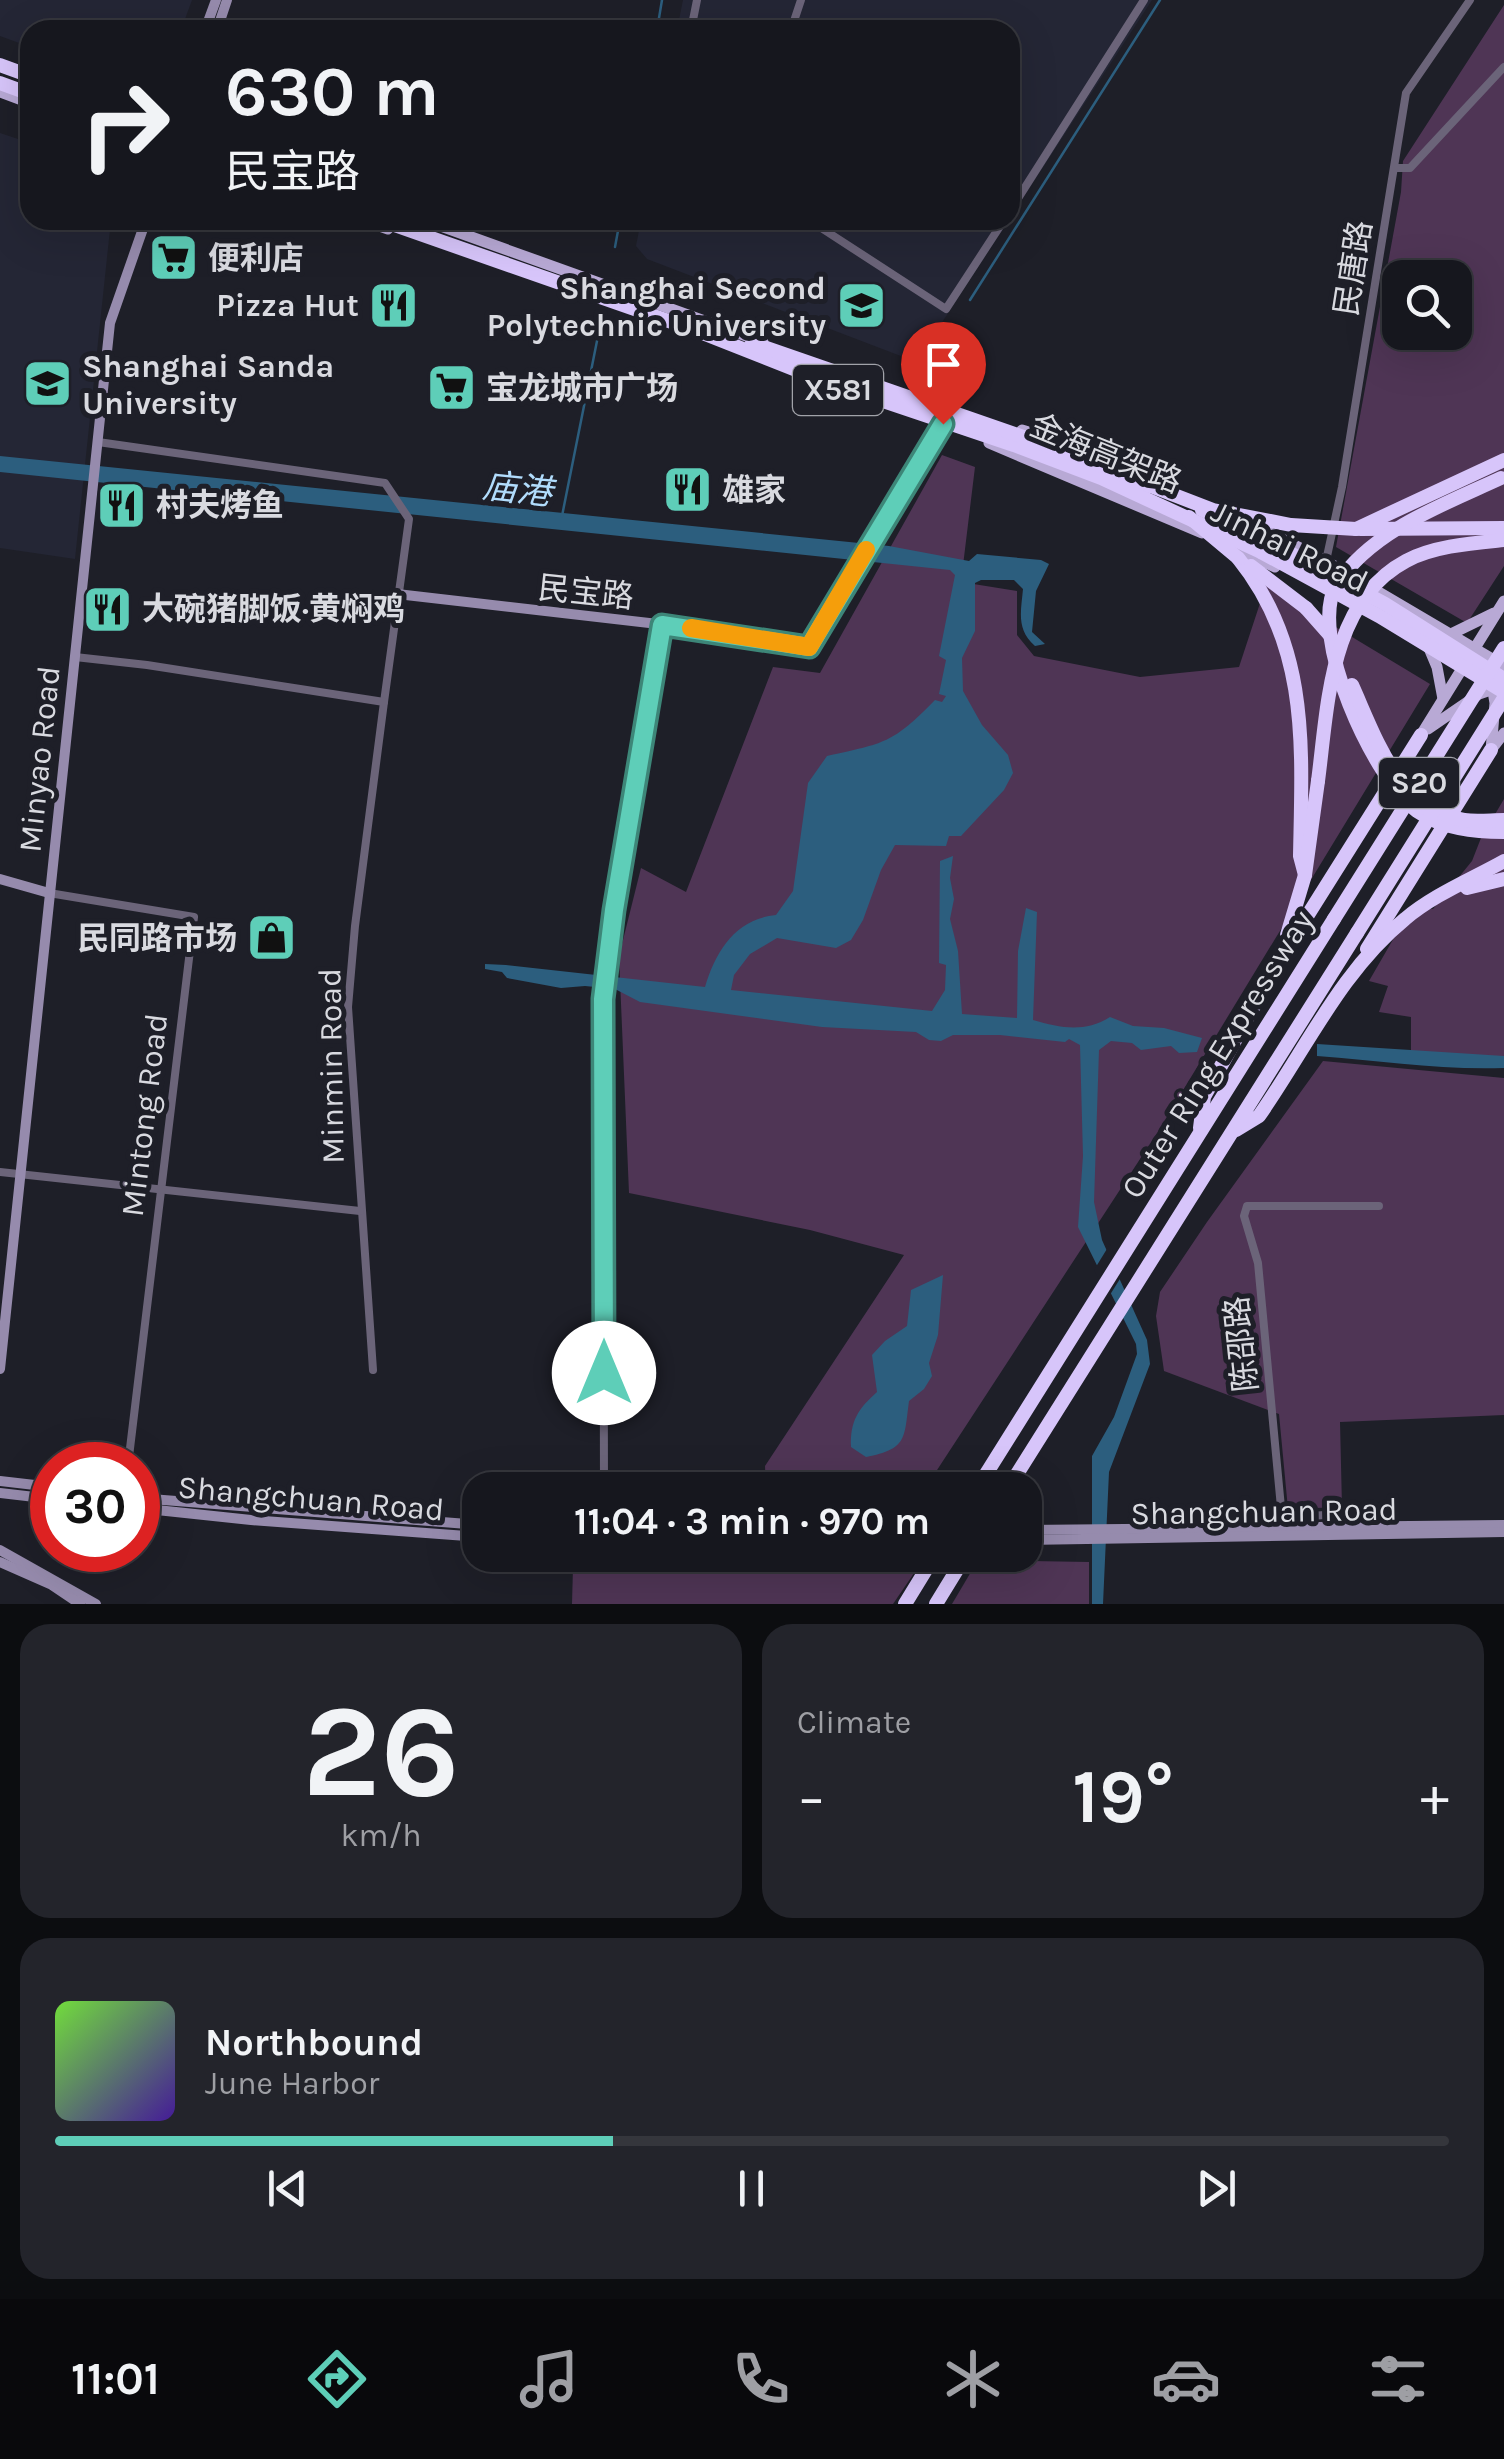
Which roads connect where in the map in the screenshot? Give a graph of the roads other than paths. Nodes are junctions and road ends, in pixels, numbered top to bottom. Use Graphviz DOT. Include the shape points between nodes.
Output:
graph roads {
  1 [pos="1144,0"];
  2 [pos="1470,0"];
  3 [pos="1504,67"];
  4 [pos="1395,168"];
  5 [pos="1020,195"];
  6 [pos="143,230"];
  7 [pos="391,230"];
  8 [pos="409,230"];
  9 [pos="436,230"];
  10 [pos="452,230"];
  11 [pos="824,230"];
  12 [pos="997,230"];
  13 [pos="943,424"];
  14 [pos="98,442"];
  15 [pos="1500,470"];
  16 [pos="1143,483"];
  17 [pos="1189,517"];
  18 [pos="1504,528"];
  19 [pos="1356,530"];
  20 [pos="1504,540"];
  21 [pos="1238,558"];
  22 [pos="1326,560"];
  23 [pos="397,594"];
  24 [pos="1501,606"];
  25 [pos="662,625"];
  26 [pos="1451,634"];
  27 [pos="1429,648"];
  28 [pos="1504,648"];
  29 [pos="1480,652"];
  30 [pos="74,657"];
  31 [pos="1466,673"];
  32 [pos="1501,683"];
  33 [pos="1442,699"];
  34 [pos="384,702"];
  35 [pos="1421,735"];
  36 [pos="1499,740"];
  37 [pos="1504,820"];
  38 [pos="1504,832"];
  39 [pos="1504,861"];
  40 [pos="1305,875"];
  41 [pos="0,879"];
  42 [pos="1504,879"];
  43 [pos="1452,891"];
  44 [pos="49,893"];
  45 [pos="1364,958"];
  46 [pos="1277,964"];
  47 [pos="1231,1133"];
  48 [pos="1199,1134"];
  49 [pos="0,1172"];
  50 [pos="20,1174"];
  51 [pos="160,1190"];
  52 [pos="1379,1206"];
  53 [pos="360,1210"];
  54 [pos="0,1369"];
  55 [pos="372,1370"];
  56 [pos="131,1442"];
  57 [pos="604,1472"];
  58 [pos="987,1472"];
  59 [pos="1018,1472"];
  60 [pos="0,1481"];
  61 [pos="30,1484"];
  62 [pos="0,1494"];
  63 [pos="30,1497"];
  64 [pos="160,1500"];
  65 [pos="160,1510"];
  66 [pos="462,1524"];
  67 [pos="1504,1524"];
  68 [pos="1373,1525"];
  69 [pos="1042,1530"];
  70 [pos="1504,1532"];
  71 [pos="1130,1533"];
  72 [pos="462,1535"];
  73 [pos="1042,1539"];
  74 [pos="0,1550"];
  75 [pos="0,1562"];
  76 [pos="924,1572"];
  77 [pos="956,1572"];
  78 [pos="80,1604"];
  79 [pos="96,1604"];
  80 [pos="904,1604"];
  81 [pos="936,1604"];
  1 -- 5 [label="street"];
  2 -- 4 [label="street, 民唐路" via="1406,93"];
  3 -- 4 [label="street" via="1410,168"];
  4 -- 22 [label="street, 民唐路"];
  6 -- 14 [label="street, Minyao Road" via="110,323"];
  7 -- 13 [label="main road, Jinhai Road / X581"];
  8 -- 17 [label="highway, 金海高架路" via="1014,445"];
  9 -- 16 [label="highway, 金海高架路"];
  10 -- 22 [label="main road, Jinhai Road / X581" via="892,390 1093,452"];
  11 -- 12 [label="street" via="946,309"];
  13 -- 25 [label="street, 民宝路" via="809,647"];
  13 -- 27 [label="main road, Jinhai Road / X581" via="1237,548"];
  14 -- 23 [label="street, Minmin Road" via="385,482 409,519"];
  14 -- 30 [label="street, Minyao Road"];
  15 -- 19 [label="highway"];
  15 -- 38 [label="highway, bridge" via="1363,555 1335,586 1328,614 1352,710 1398,794 1438,821 1470,832"];
  16 -- 19 [label="highway, bridge" via="1212,510"];
  16 -- 32 [label="highway, 金海高架路, bridge" via="1326,570"];
  17 -- 21 [label="highway, bridge"];
  17 -- 32 [label="highway, 金海高架路, bridge"];
  18 -- 19 [label="highway, bridge"];
  20 -- 40 [label="highway, bridge" via="1407,560 1365,598 1342,640 1332,682"];
  21 -- 37 [label="highway, bridge" via="1285,589 1323,626 1404,786 1448,816"];
  21 -- 40 [label="highway" via="1284,636 1294,678"];
  22 -- 26 [label="main road, Jinhai Road / X581"];
  23 -- 25 [label="street, 民宝路"];
  23 -- 34 [label="street, Minmin Road"];
  24 -- 26 [label="main road"];
  24 -- 29 [label="main road"];
  25 -- 57 [label="street" via="603,999"];
  26 -- 29 [label="main road, Jinhai Road / X581"];
  27 -- 31 [label="main road, Jinhai Road / X581"];
  27 -- 33 [label="main road"];
  28 -- 48 [label="highway, Outer Ring Expressway / S20, bridge"];
  29 -- 31 [label="main road"];
  29 -- 32 [label="main road"];
  30 -- 34 [label="street"];
  30 -- 44 [label="street, Minyao Road"];
  31 -- 32 [label="main road, Jinhai Road / X581"];
  31 -- 33 [label="main road"];
  32 -- 35 [label="main road"];
  32 -- 36 [label="main road"];
  32 -- 47 [label="highway, Outer Ring Expressway / S20, bridge" via="1357,933"];
  33 -- 35 [label="main road"];
  34 -- 53 [label="street, Minmin Road" via="348,1008"];
  35 -- 46 [label="highway"];
  36 -- 45 [label="highway"];
  39 -- 43 [label="highway"];
  40 -- 46 [label="highway"];
  41 -- 44 [label="street"];
  42 -- 43 [label="highway"];
  43 -- 45 [label="highway" via="1404,920"];
  44 -- 50 [label="street, Minyao Road"];
  44 -- 51 [label="street, Mintong Road" via="194,917"];
  45 -- 47 [label="highway" via="1260,1116"];
  46 -- 48 [label="highway" via="1204,1097"];
  47 -- 59 [label="highway, Outer Ring Expressway / S20"];
  48 -- 58 [label="highway, Outer Ring Expressway / S20"];
  49 -- 50 [label="street"];
  50 -- 51 [label="street"];
  50 -- 54 [label="street, Minyao Road"];
  51 -- 53 [label="street"];
  51 -- 56 [label="street, Mintong Road"];
  52 -- 68 [label="street, 陈邵路" via="1247,1206 1244,1216 1258,1263 1282,1518 1339,1514"];
  53 -- 55 [label="street, Minmin Road"];
  60 -- 61 [label="street"];
  62 -- 63 [label="street"];
  64 -- 66 [label="street, Shangchuan Road"];
  65 -- 72 [label="street, Shangchuan Road"];
  67 -- 68 [label="street, Shangchuan Road"];
  68 -- 71 [label="street, Shangchuan Road"];
  69 -- 71 [label="street, Shangchuan Road"];
  70 -- 71 [label="street, Shangchuan Road"];
  71 -- 73 [label="street, Shangchuan Road"];
  74 -- 79 [label="street"];
  75 -- 78 [label="street"];
  76 -- 80 [label="highway"];
  77 -- 81 [label="highway"];
}
